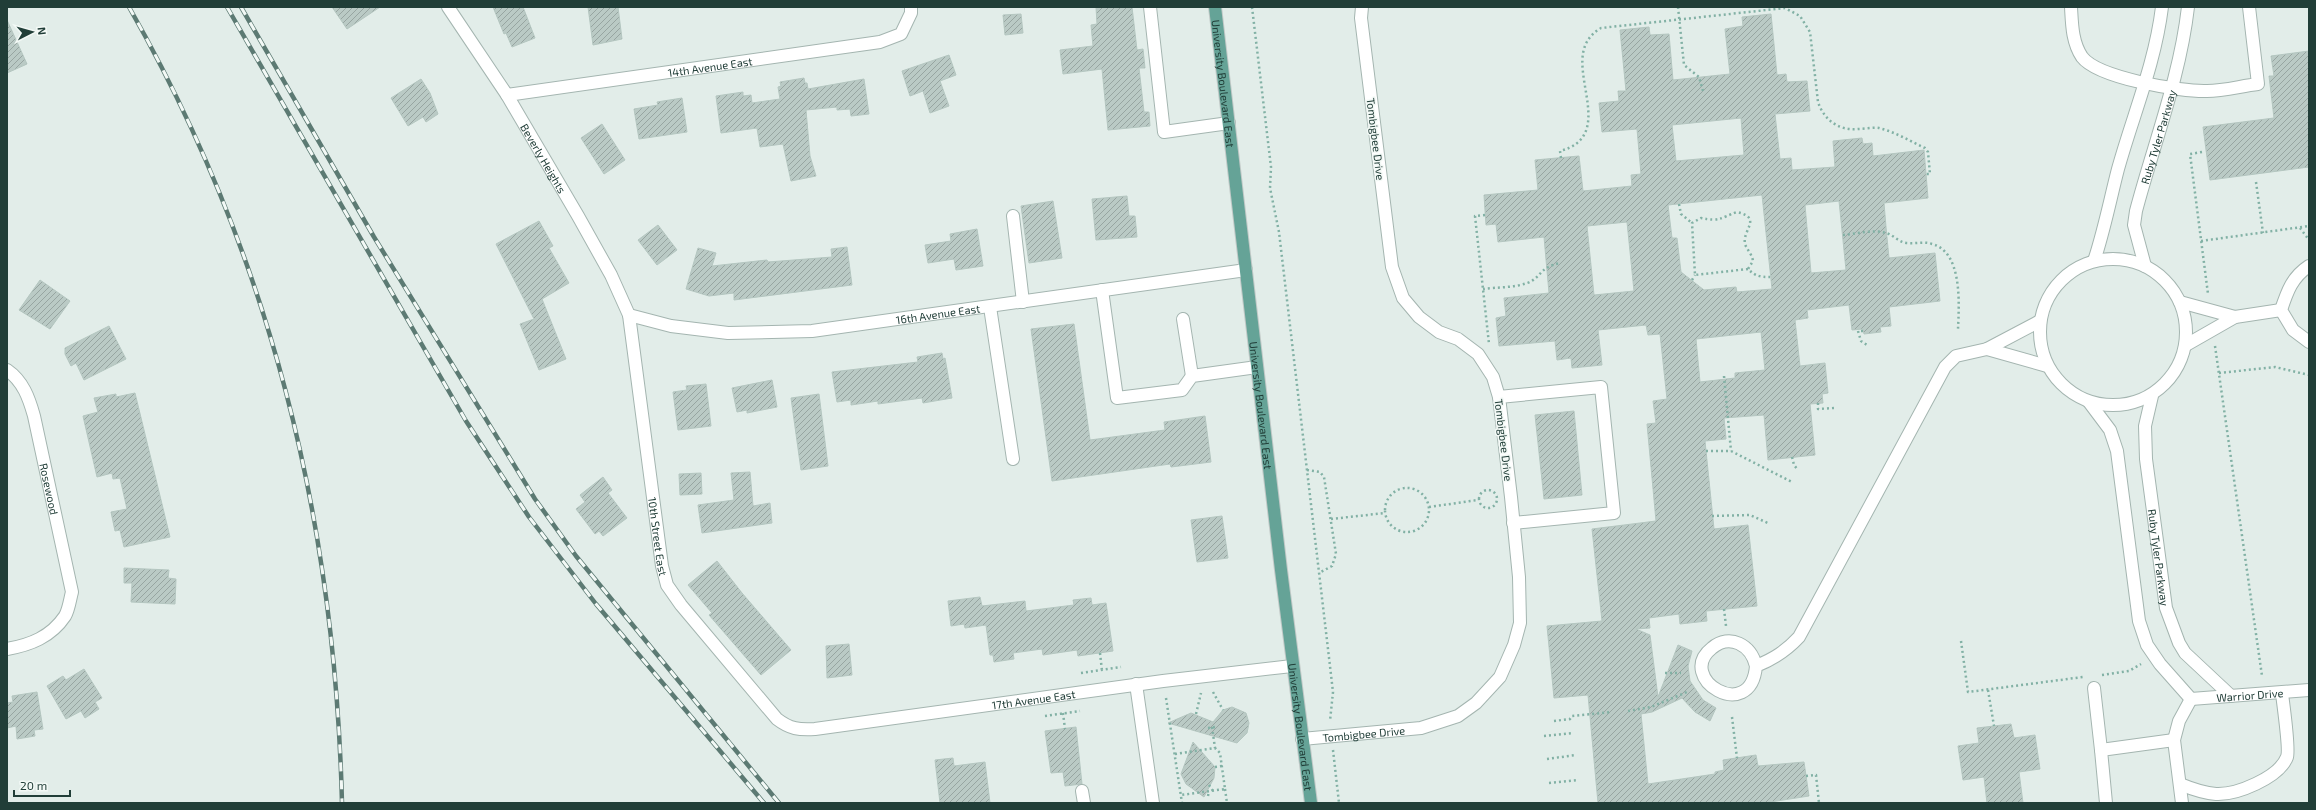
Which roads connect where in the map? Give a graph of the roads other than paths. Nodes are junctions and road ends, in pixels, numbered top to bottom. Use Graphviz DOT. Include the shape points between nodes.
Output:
graph roads {
  1 [pos="448,7"];
  2 [pos="911,7"];
  3 [pos="1150,7"];
  4 [pos="1215,7"];
  5 [pos="1362,7"];
  6 [pos="2071,7"];
  7 [pos="2162,7"];
  8 [pos="2188,7"];
  9 [pos="2249,7"];
  10 [pos="2146,84"];
  11 [pos="2173,88"];
  12 [pos="507,95"];
  13 [pos="1229,123"];
  14 [pos="1013,216"];
  15 [pos="2094,261"];
  16 [pos="2145,266"];
  17 [pos="2309,266"];
  18 [pos="1246,270"];
  19 [pos="1102,290"];
  20 [pos="1024,302"];
  21 [pos="2180,302"];
  22 [pos="990,307"];
  23 [pos="2281,310"];
  24 [pos="629,315"];
  25 [pos="2235,317"];
  26 [pos="1183,319"];
  27 [pos="2040,321"];
  28 [pos="2309,342"];
  29 [pos="2186,345"];
  30 [pos="1987,349"];
  31 [pos="1257,366"];
  32 [pos="2047,366"];
  33 [pos="7,370"];
  34 [pos="1192,376"];
  35 [pos="2152,396"];
  36 [pos="1499,397"];
  37 [pos="2089,402"];
  38 [pos="1013,459"];
  39 [pos="1513,523"];
  40 [pos="7,649"];
  41 [pos="1292,666"];
  42 [pos="1756,666"];
  43 [pos="2092,682"];
  44 [pos="1136,684"];
  45 [pos="2309,690"];
  46 [pos="2282,693"];
  47 [pos="2231,696"];
  48 [pos="2191,699"];
  49 [pos="777,719"];
  50 [pos="1302,739"];
  51 [pos="2174,740"];
  52 [pos="2101,750"];
  53 [pos="2180,784"];
  54 [pos="1153,803"];
  55 [pos="1311,803"];
  56 [pos="2106,803"];
  57 [pos="2182,803"];
  1 -- 12 [label="street, Beverly Heights"];
  2 -- 12 [label="street, 14th Avenue East" via="912,13 901,34 880,42"];
  3 -- 13 [label="street" via="1164,132"];
  4 -- 13 [label="main road, University Boulevard East"];
  5 -- 36 [label="street, Tombigbee Drive" via="1361,18 1392,267 1404,298 1419,316 1439,332 1458,339 1478,354 1493,377"];
  6 -- 10 [label="street" via="2074,40 2083,58 2099,69"];
  7 -- 10 [label="street"];
  8 -- 11 [label="street, Ruby Tyler Parkway" via="2182,52"];
  9 -- 11 [label="street" via="2258,84 2207,91"];
  10 -- 11 [label="street"];
  10 -- 15 [label="street" via="2118,169 2103,235"];
  11 -- 16 [label="street, Ruby Tyler Parkway" via="2136,211 2134,225"];
  12 -- 24 [label="street, Beverly Heights" via="611,275"];
  13 -- 18 [label="main road, University Boulevard East"];
  14 -- 20 [label="street"];
  15 -- 16 [label="street" via="2111,258 2129,260"];
  15 -- 27 [label="street" via="2074,270 2058,284 2046,302"];
  16 -- 21 [label="street" via="2166,280"];
  17 -- 23 [label="street" via="2289,286"];
  18 -- 19 [label="street, 16th Avenue East"];
  18 -- 31 [label="main road, University Boulevard East"];
  19 -- 20 [label="street, 16th Avenue East"];
  19 -- 34 [label="street" via="1117,398 1182,390"];
  20 -- 22 [label="street, 16th Avenue East"];
  21 -- 25 [label="street"];
  21 -- 29 [label="street" via="2186,323"];
  22 -- 24 [label="street, 16th Avenue East" via="805,331 728,333 671,326"];
  22 -- 38 [label="street"];
  23 -- 25 [label="street"];
  23 -- 28 [label="street" via="2293,330"];
  24 -- 49 [label="street, 10th Street East" via="658,541 667,585"];
  25 -- 29 [label="street"];
  26 -- 34 [label="street"];
  27 -- 30 [label="street"];
  27 -- 32 [label="street" via="2041,343"];
  29 -- 35 [label="street" via="2172,377"];
  30 -- 32 [label="street"];
  30 -- 42 [label="street" via="1956,356 1945,367 1799,637 1771,661"];
  31 -- 34 [label="street"];
  31 -- 41 [label="main road, University Boulevard East"];
  32 -- 37 [label="street" via="2071,393"];
  33 -- 40 [label="street, Rosewood" via="28,394 72,592 66,615 50,632 29,645"];
  35 -- 37 [label="street" via="2132,404 2110,406"];
  35 -- 47 [label="street, Ruby Tyler Parkway" via="2145,426 2146,458 2166,608 2185,653"];
  36 -- 39 [label="street, Tombigbee Drive"];
  36 -- 39 [label="street" via="1601,387 1614,513"];
  37 -- 48 [label="street" via="2110,430 2117,451 2139,621 2145,639 2160,664"];
  39 -- 50 [label="street, Tombigbee Drive" via="1521,592 1520,623 1514,645 1500,676 1476,703 1458,716 1421,728"];
  41 -- 44 [label="street, 17th Avenue East"];
  41 -- 50 [label="main road, University Boulevard East"];
  42 -- 42 [label="street" via="1753,678 1746,689 1730,694 1717,691 1707,683 1702,666 1709,650 1724,641 1742,644 1749,649"];
  43 -- 52 [label="street"];
  44 -- 49 [label="street, 17th Avenue East" via="815,729 795,729"];
  44 -- 54 [label="street"];
  45 -- 46 [label="street, Warrior Drive"];
  46 -- 47 [label="street, Warrior Drive"];
  46 -- 53 [label="street" via="2287,757 2277,771 2255,784 2217,794 2200,792"];
  47 -- 48 [label="street, Warrior Drive"];
  48 -- 51 [label="street" via="2179,721"];
  50 -- 55 [label="main road, University Boulevard East"];
  51 -- 52 [label="street"];
  51 -- 53 [label="street"];
  52 -- 56 [label="street"];
  53 -- 57 [label="street"];
}
